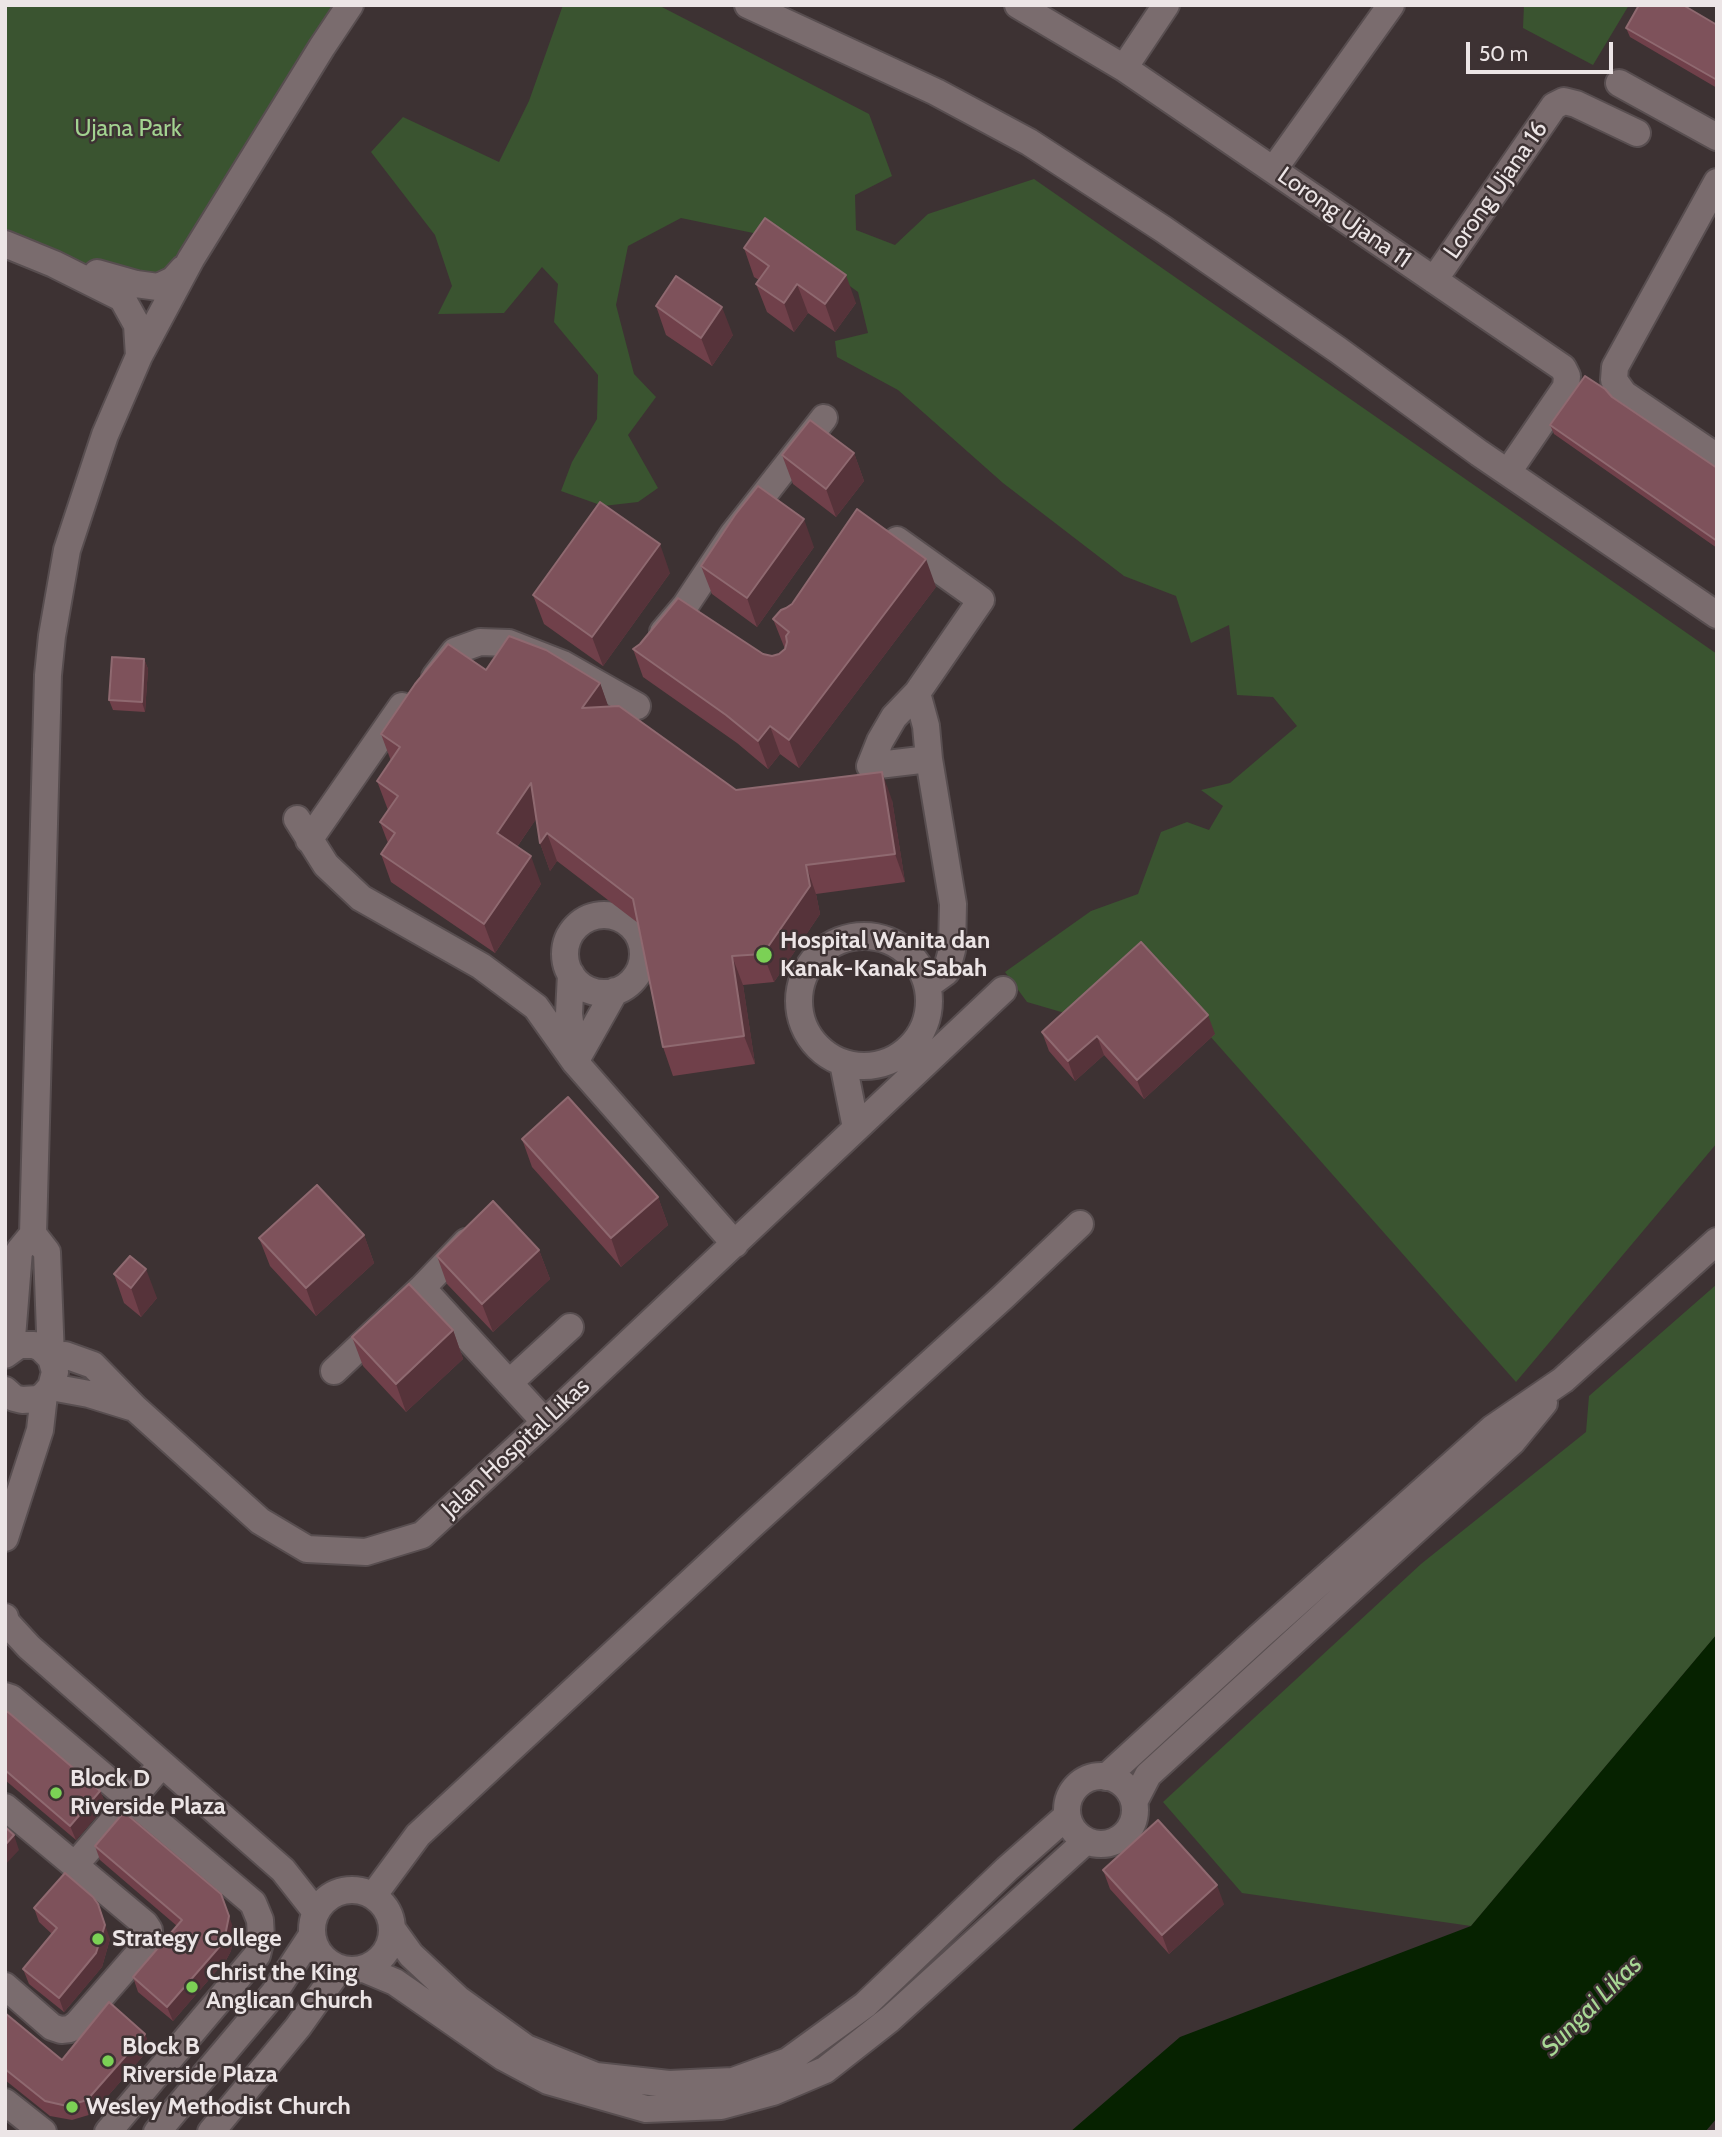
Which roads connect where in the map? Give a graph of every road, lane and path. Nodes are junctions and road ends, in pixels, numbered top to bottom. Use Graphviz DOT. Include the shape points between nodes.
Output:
graph roads {
  1 [pos="350,5"];
  2 [pos="748,5"];
  3 [pos="1018,5"];
  4 [pos="1166,5"];
  5 [pos="1391,5"];
  6 [pos="1124,68"];
  7 [pos="1619,83"];
  8 [pos="1637,133"];
  9 [pos="1717,137"];
  10 [pos="1274,169"];
  11 [pos="1717,181"];
  12 [pos="5,244"];
  13 [pos="191,259"];
  14 [pos="54,264"];
  15 [pos="1434,279"];
  16 [pos="139,356"];
  17 [pos="824,418"];
  18 [pos="1717,457"];
  19 [pos="1508,472"];
  20 [pos="881,528"];
  21 [pos="1717,615"];
  22 [pos="646,653"];
  23 [pos="917,693"];
  24 [pos="638,706"];
  25 [pos="929,759"];
  26 [pos="571,974"];
  27 [pos="928,985"];
  28 [pos="1003,990"];
  29 [pos="615,991"];
  30 [pos="894,1059"];
  31 [pos="575,1062"];
  32 [pos="843,1063"];
  33 [pos="856,1128"];
  34 [pos="1080,1224"];
  35 [pos="480,1228"];
  36 [pos="33,1234"];
  37 [pos="1717,1241"];
  38 [pos="735,1244"];
  39 [pos="422,1287"];
  40 [pos="570,1327"];
  41 [pos="7,1352"];
  42 [pos="51,1357"];
  43 [pos="334,1371"];
  44 [pos="1563,1380"];
  45 [pos="509,1383"];
  46 [pos="48,1391"];
  47 [pos="6,1396"];
  48 [pos="136,1409"];
  49 [pos="545,1422"];
  50 [pos="6,1538"];
  51 [pos="5,1545"];
  52 [pos="5,1617"];
  53 [pos="17,1645"];
  54 [pos="5,1696"];
  55 [pos="162,1764"];
  56 [pos="1107,1777"];
  57 [pos="131,1800"];
  58 [pos="1134,1802"];
  59 [pos="5,1807"];
  60 [pos="1067,1816"];
  61 [pos="1086,1841"];
  62 [pos="75,1866"];
  63 [pos="373,1896"];
  64 [pos="321,1914"];
  65 [pos="393,1930"];
  66 [pos="352,1968"];
  67 [pos="5,1986"];
  68 [pos="5,2102"];
  69 [pos="43,2132"];
  70 [pos="108,2132"];
  71 [pos="157,2132"];
  72 [pos="211,2132"];
  1 -- 13 [label="street"];
  2 -- 19 [label="street" via="936,92 1028,142 1185,244"];
  3 -- 6 [label="street, Lorong Ujana 11"];
  4 -- 6 [label="street"];
  5 -- 10 [label="street"];
  6 -- 10 [label="street, Lorong Ujana 11"];
  7 -- 9 [label="street"];
  8 -- 15 [label="street, Lorong Ujana 16" via="1576,104 1564,101 1554,106"];
  10 -- 15 [label="street, Lorong Ujana 11"];
  11 -- 18 [label="street" via="1615,367 1614,380 1623,394"];
  12 -- 14 [label="street"];
  13 -- 14 [label="street" via="173,280 158,287"];
  13 -- 16 [label="street"];
  14 -- 16 [label="street" via="122,298 137,325"];
  15 -- 19 [label="street, Lorong Ujana 11" via="1563,368 1567,376 1566,387"];
  16 -- 36 [label="street" via="105,435 67,550 52,636"];
  17 -- 22 [label="street" via="733,534 695,613"];
  19 -- 21 [label="street"];
  20 -- 23 [label="street" via="981,600"];
  23 -- 25 [label="street"];
  23 -- 25 [label="street" via="894,717 860,770"];
  24 -- 31 [label="street" via="563,664 509,643 480,642 455,651 418,699 408,698 347,787 303,830 326,865 361,898 481,966 536,1007"];
  25 -- 27 [label="street" via="953,904 952,950 946,972"];
  26 -- 29 [label="street" via="597,992"];
  26 -- 29 [label="street" via="565,949 578,925 601,915 624,920 640,939 643,956 633,980"];
  26 -- 31 [label="street" via="569,1014"];
  27 -- 30 [label="street" via="930,1006 925,1026 916,1042"];
  27 -- 32 [label="street" via="916,961 897,944 872,936 845,938 827,946 803,975 800,1016 810,1038"];
  28 -- 33 [label="street, Jalan Hospital Likas"];
  29 -- 31 [label="street"];
  30 -- 32 [label="street" via="870,1066"];
  30 -- 33 [label="street"];
  31 -- 38 [label="street"];
  32 -- 33 [label="street"];
  33 -- 38 [label="street, Jalan Hospital Likas"];
  34 -- 63 [label="street" via="418,1835"];
  35 -- 39 [label="street"];
  36 -- 41 [label="street" via="19,1251"];
  36 -- 42 [label="street" via="47,1252"];
  37 -- 44 [label="street"];
  38 -- 49 [label="street, Jalan Hospital Likas"];
  39 -- 43 [label="street"];
  39 -- 45 [label="street"];
  40 -- 45 [label="street"];
  41 -- 42 [label="street, Jalan Hospital Likas" via="34,1345"];
  42 -- 46 [label="street" via="55,1373"];
  42 -- 48 [label="street, Jalan Hospital Likas" via="65,1355 93,1365"];
  44 -- 56 [label="street" via="1493,1428"];
  44 -- 58 [label="street" via="1512,1442 1149,1775"];
  45 -- 49 [label="street"];
  46 -- 47 [label="street" via="38,1399"];
  46 -- 48 [label="street" via="89,1394"];
  46 -- 50 [label="street"];
  48 -- 49 [label="street, Jalan Hospital Likas" via="260,1521 307,1549 366,1552 422,1535"];
  50 -- 51 [label="street"];
  52 -- 53 [label="street"];
  53 -- 55 [label="street"];
  54 -- 57 [label="street"];
  55 -- 57 [label="street"];
  55 -- 64 [label="street" via="283,1870"];
  56 -- 58 [label="street" via="1124,1785"];
  56 -- 60 [label="street" via="1077,1786 1070,1795"];
  57 -- 62 [label="street"];
  57 -- 70 [label="street" via="253,1903 261,1938 257,1955"];
  58 -- 61 [label="street" via="1133,1823 1127,1833 1107,1844"];
  59 -- 62 [label="street"];
  60 -- 61 [label="street" via="1077,1835"];
  60 -- 65 [label="street" via="865,2005 788,2061 733,2081 669,2084 596,2076 526,2048 458,1999 411,1955"];
  61 -- 66 [label="street" via="890,2018 825,2070 773,2092 722,2106 646,2109 548,2081 503,2057 395,1982"];
  62 -- 67 [label="street" via="145,1924 149,1930 146,1945 70,2029 52,2027"];
  63 -- 64 [label="street" via="347,1890"];
  63 -- 65 [label="street" via="384,1905"];
  64 -- 66 [label="street" via="315,1947 330,1964"];
  64 -- 71 [label="street" via="274,1993"];
  65 -- 66 [label="street" via="384,1955 375,1963"];
  66 -- 72 [label="street"];
  68 -- 69 [label="street"];
}
